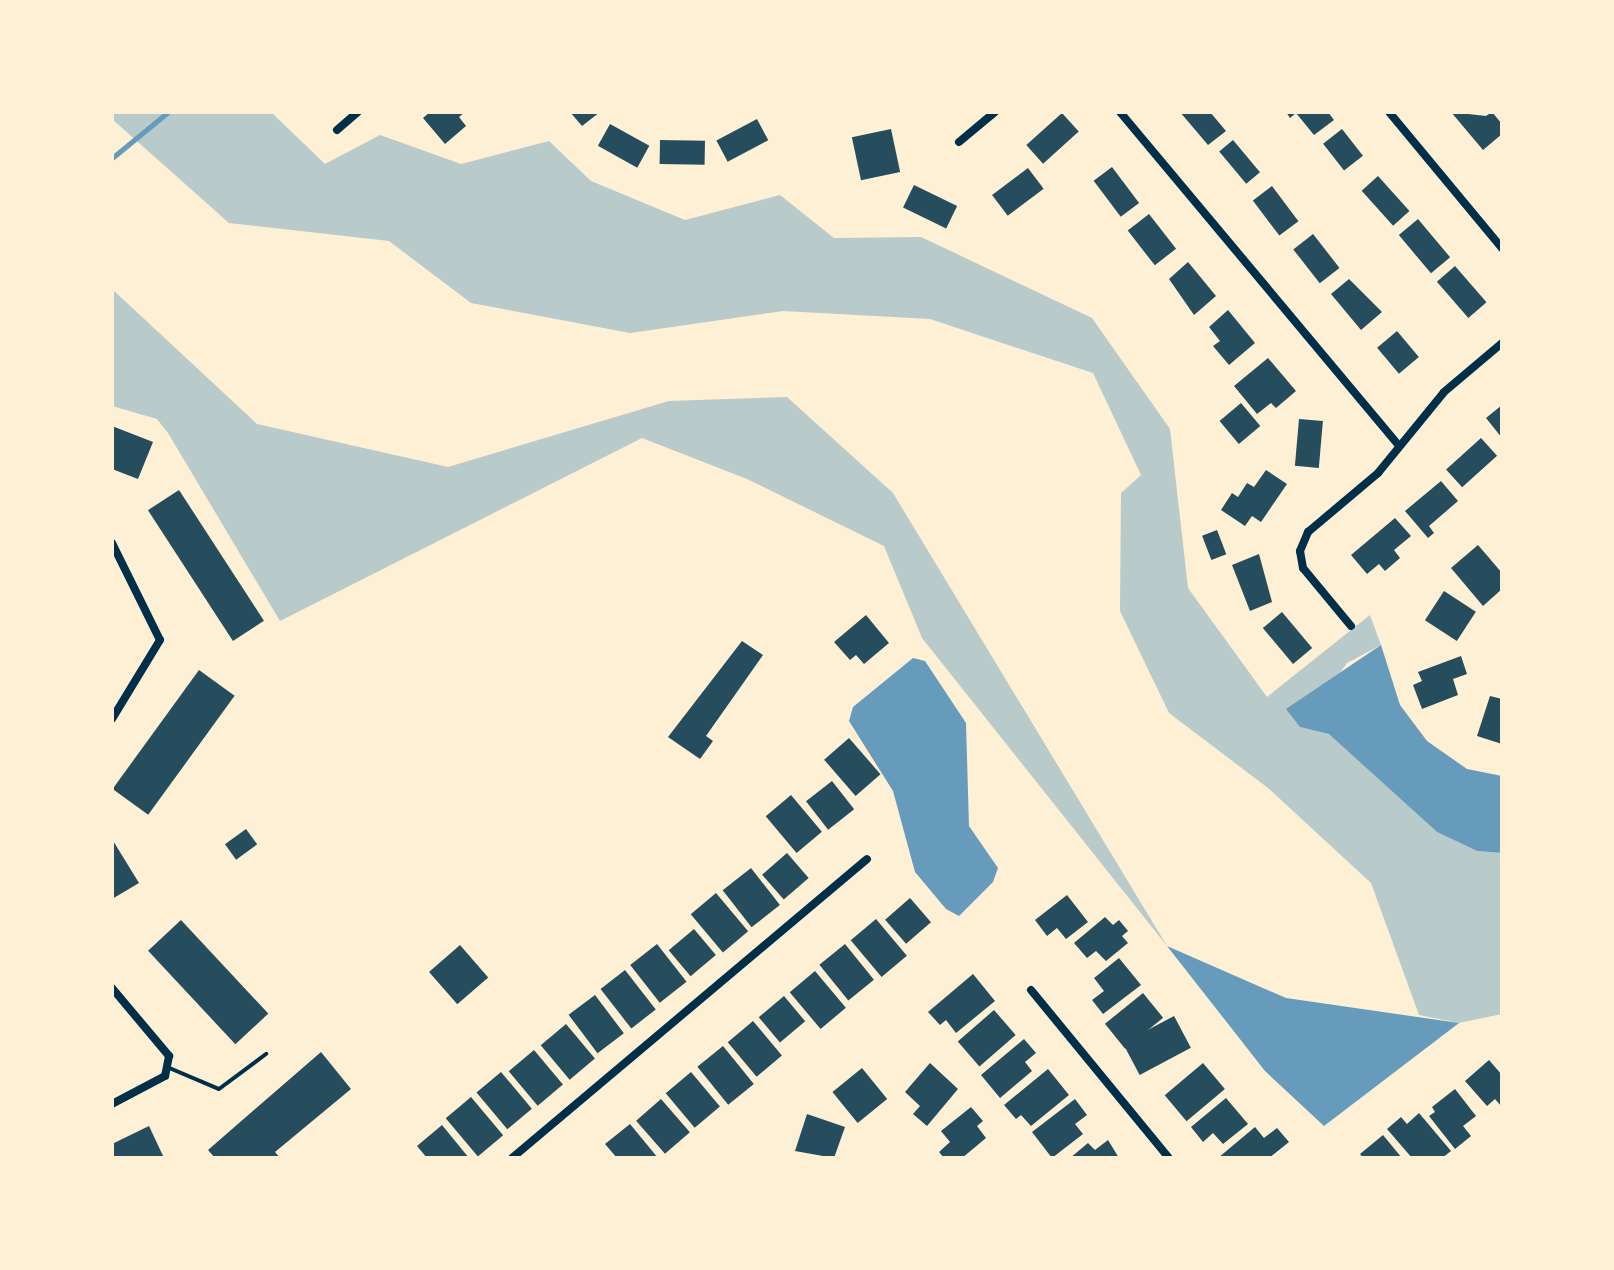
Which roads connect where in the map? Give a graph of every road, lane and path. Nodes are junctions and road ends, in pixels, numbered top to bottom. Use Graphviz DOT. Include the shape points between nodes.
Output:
graph roads {
  1 [pos="358,112"];
  2 [pos="995,112"];
  3 [pos="1120,112"];
  4 [pos="1389,112"];
  5 [pos="337,130"];
  6 [pos="959,142"];
  7 [pos="1502,248"];
  8 [pos="1502,343"];
  9 [pos="1399,446"];
  10 [pos="112,543"];
  11 [pos="1351,626"];
  12 [pos="112,719"];
  13 [pos="867,859"];
  14 [pos="112,988"];
  15 [pos="1031,990"];
  16 [pos="266,1054"];
  17 [pos="167,1067"];
  18 [pos="112,1104"];
  19 [pos="512,1158"];
  20 [pos="1169,1158"];
  1 -- 5 [label="street"];
  2 -- 6 [label="street"];
  3 -- 9 [label="street"];
  4 -- 7 [label="street"];
  8 -- 9 [label="street" via="1444,392"];
  9 -- 11 [label="street" via="1378,473 1308,532 1300,551 1303,568"];
  10 -- 12 [label="street" via="160,640"];
  13 -- 19 [label="street"];
  14 -- 17 [label="street" via="169,1056"];
  15 -- 20 [label="street"];
  16 -- 17 [label="lane" via="219,1089"];
  17 -- 18 [label="street" via="165,1076"];
}
